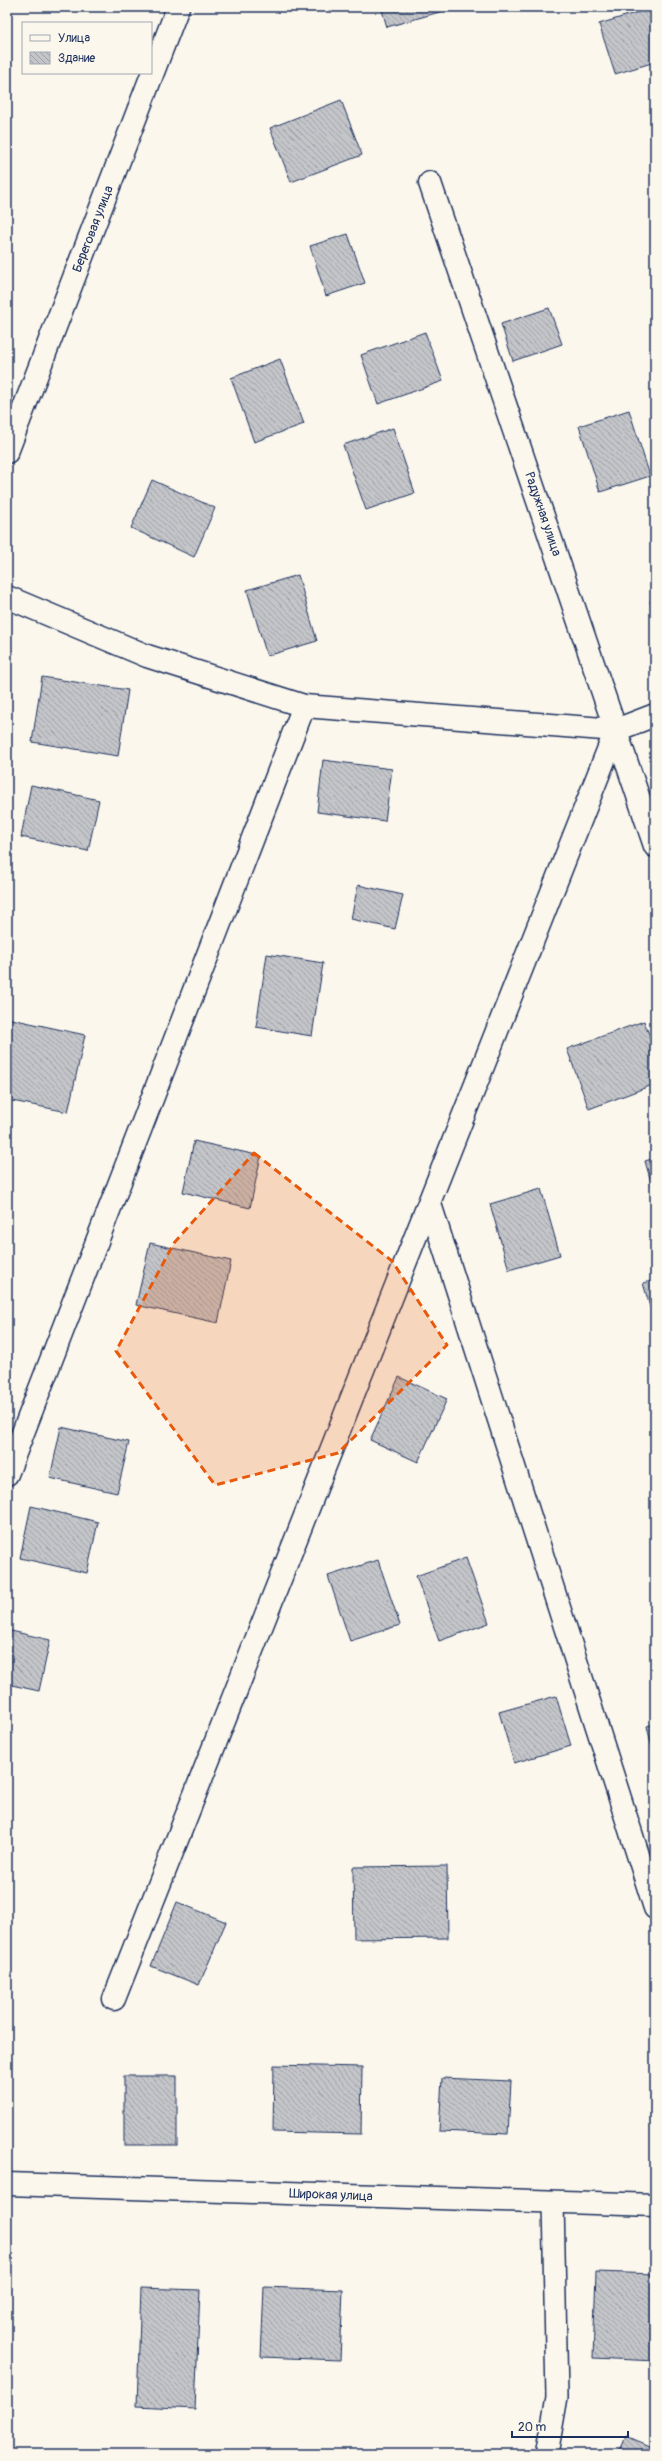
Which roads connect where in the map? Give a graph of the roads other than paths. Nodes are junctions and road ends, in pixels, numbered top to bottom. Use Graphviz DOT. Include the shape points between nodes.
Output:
graph roads {
  1 [pos="178,7"];
  2 [pos="430,183"];
  3 [pos="7,452"];
  4 [pos="7,596"];
  5 [pos="304,706"];
  6 [pos="655,715"];
  7 [pos="616,730"];
  8 [pos="655,846"];
  9 [pos="430,1204"];
  10 [pos="7,1474"];
  11 [pos="655,1908"];
  12 [pos="114,1999"];
  13 [pos="7,2184"];
  14 [pos="553,2202"];
  15 [pos="655,2205"];
  16 [pos="547,2454"];
  1 -- 3 [label="street, Береговая улица"];
  2 -- 7 [label="street, Радужная улица"];
  4 -- 5 [label="street" via="147,656"];
  5 -- 7 [label="street"];
  5 -- 10 [label="street"];
  6 -- 7 [label="street"];
  7 -- 8 [label="street, Радужная улица"];
  7 -- 9 [label="street"];
  9 -- 11 [label="street"];
  9 -- 12 [label="street"];
  13 -- 14 [label="street, Широкая улица"];
  14 -- 15 [label="street, Широкая улица"];
  14 -- 16 [label="lane" via="557,2397"];
}
